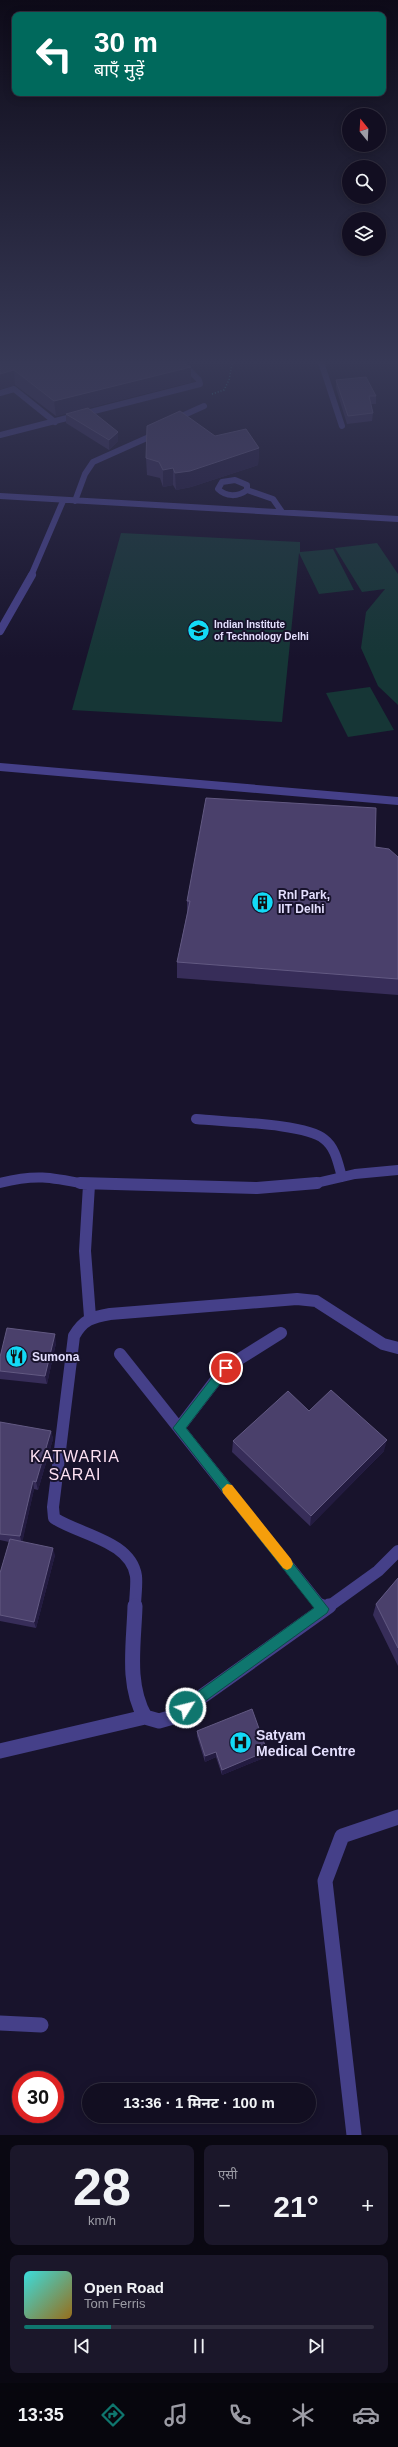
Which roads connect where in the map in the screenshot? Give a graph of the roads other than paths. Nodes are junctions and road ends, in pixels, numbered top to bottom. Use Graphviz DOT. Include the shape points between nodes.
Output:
graph roads {
  1 [pos="100,459"];
  2 [pos="248,490"];
  3 [pos="0,496"];
  4 [pos="63,500"];
  5 [pos="75,501"];
  6 [pos="282,512"];
  7 [pos="398,520"];
  8 [pos="0,631"];
  9 [pos="0,767"];
  10 [pos="398,801"];
  11 [pos="196,1120"];
  12 [pos="398,1170"];
  13 [pos="342,1177"];
  14 [pos="0,1183"];
  15 [pos="89,1185"];
  16 [pos="90,1317"];
  17 [pos="281,1333"];
  18 [pos="398,1348"];
  19 [pos="120,1354"];
  20 [pos="179,1428"];
  21 [pos="398,1551"];
  22 [pos="323,1609"];
  23 [pos="145,1717"];
  24 [pos="0,1751"];
  25 [pos="398,1817"];
  26 [pos="0,2023"];
  27 [pos="40,2026"];
  28 [pos="354,2135"];
  1 -- 5 [label="street" via="93,462 85,474"];
  2 -- 6 [label="street" via="273,499"];
  3 -- 4 [label="street"];
  4 -- 5 [label="street"];
  4 -- 8 [label="street" via="33,572"];
  5 -- 6 [label="street"];
  6 -- 7 [label="street"];
  9 -- 10 [label="street"];
  11 -- 13 [label="street" via="308,1130 322,1135 329,1142"];
  12 -- 13 [label="street"];
  13 -- 15 [label="street" via="314,1184 258,1188"];
  14 -- 15 [label="street" via="24,1177 43,1176"];
  15 -- 16 [label="street" via="84,1223 84,1261"];
  16 -- 18 [label="street" via="298,1299 316,1301 383,1344"];
  16 -- 23 [label="street" via="81,1323 74,1336 53,1507 54,1518 67,1529 118,1547 133,1563 136,1576 133,1679 137,1703"];
  17 -- 20 [label="street" via="226,1368"];
  19 -- 20 [label="street"];
  20 -- 22 [label="street"];
  21 -- 22 [label="street" via="378,1571"];
  22 -- 23 [label="street" via="174,1717 158,1721"];
  23 -- 24 [label="street"];
  25 -- 28 [label="street" via="342,1836 326,1881"];
  26 -- 27 [label="street"];
}
